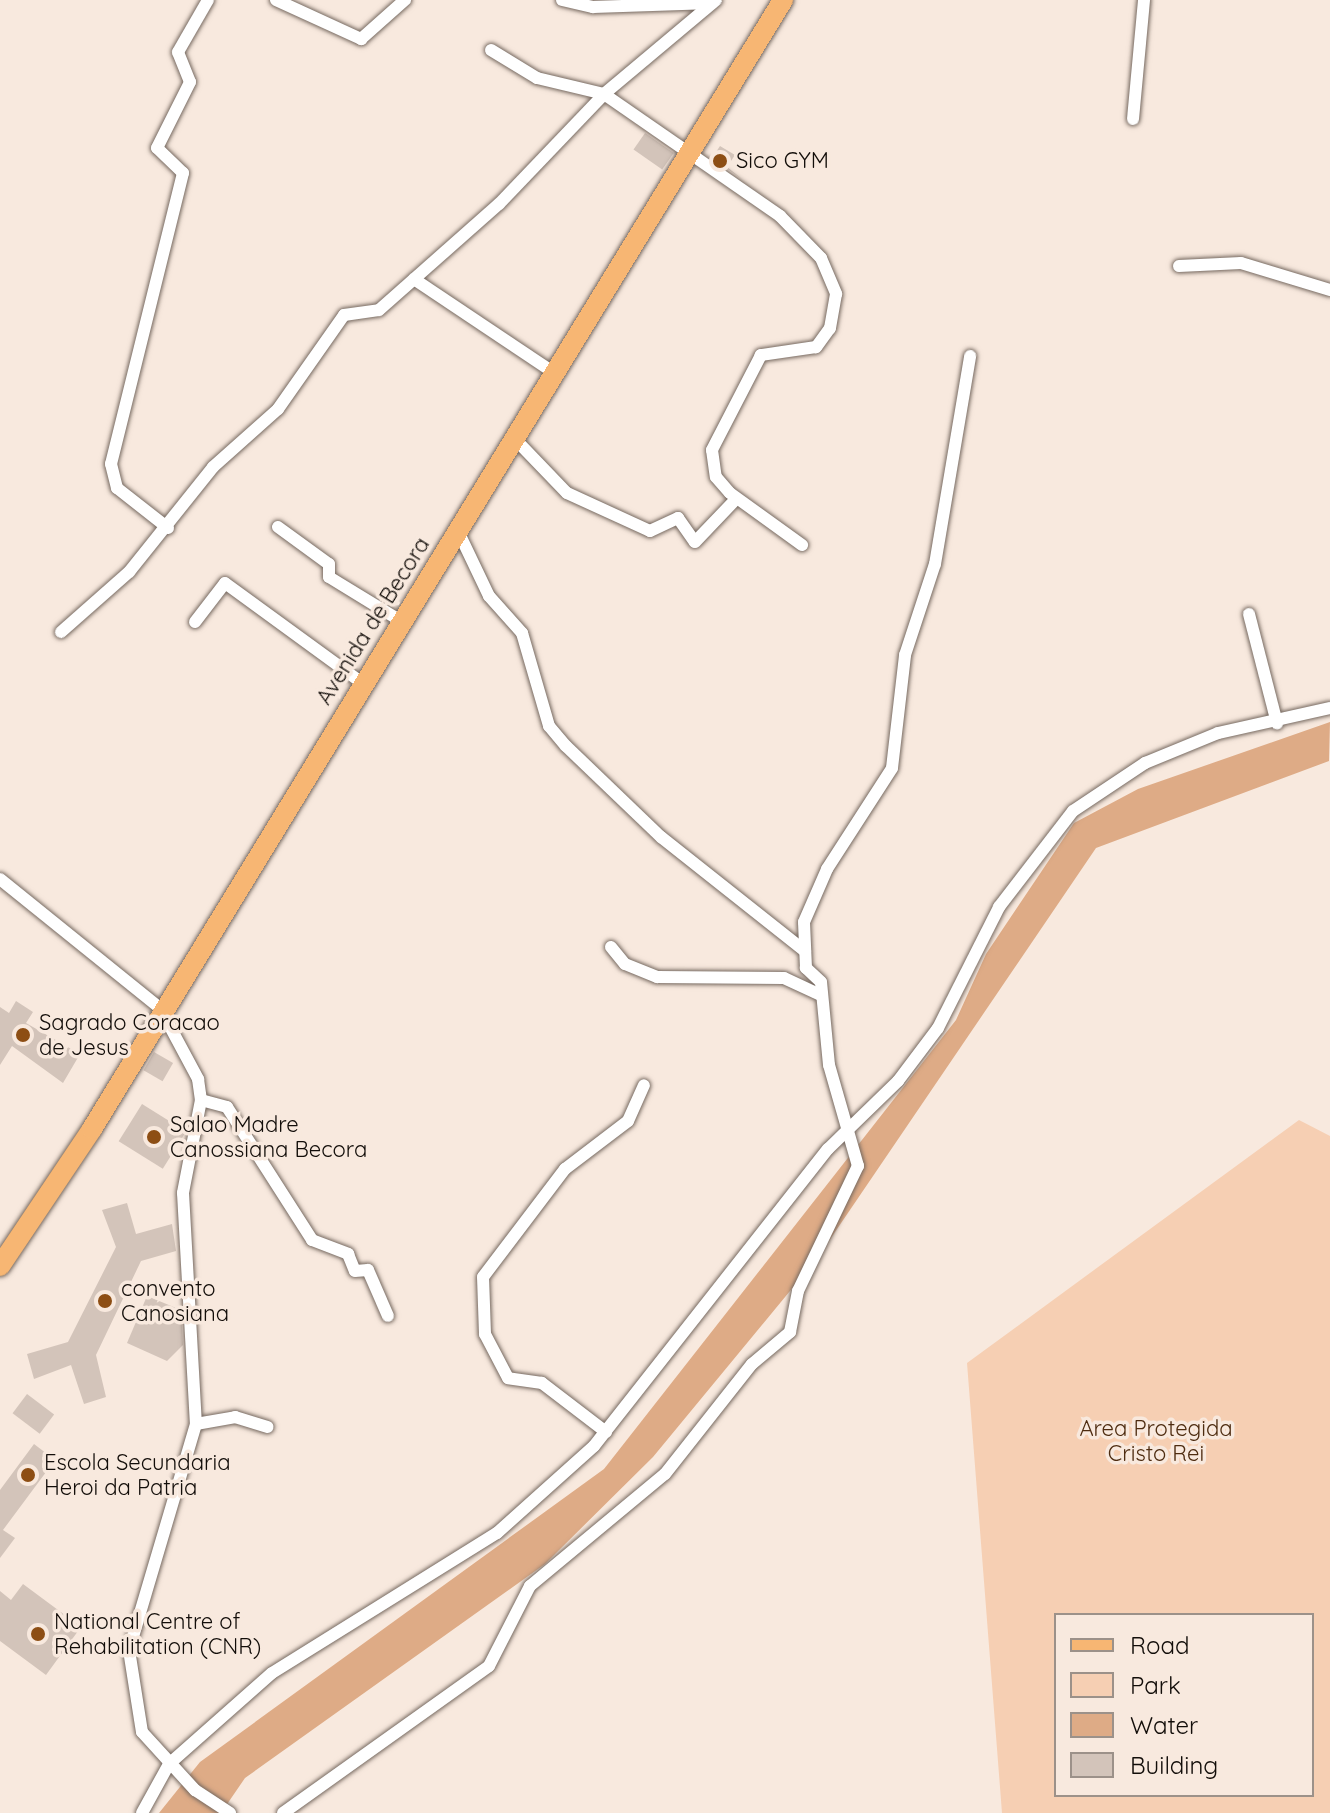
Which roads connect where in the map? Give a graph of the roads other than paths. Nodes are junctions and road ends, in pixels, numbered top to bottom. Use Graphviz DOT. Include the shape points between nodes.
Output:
graph roads {
  1 [pos="208,0"];
  2 [pos="276,0"];
  3 [pos="405,0"];
  4 [pos="562,0"];
  5 [pos="783,0"];
  6 [pos="1144,0"];
  7 [pos="714,1"];
  8 [pos="491,50"];
  9 [pos="604,94"];
  10 [pos="1133,119"];
  11 [pos="688,156"];
  12 [pos="1179,266"];
  13 [pos="414,279"];
  14 [pos="1330,290"];
  15 [pos="970,356"];
  16 [pos="556,374"];
  17 [pos="515,439"];
  18 [pos="736,499"];
  19 [pos="278,527"];
  20 [pos="168,528"];
  21 [pos="458,531"];
  22 [pos="802,545"];
  23 [pos="1249,614"];
  24 [pos="401,621"];
  25 [pos="195,622"];
  26 [pos="61,632"];
  27 [pos="362,683"];
  28 [pos="1330,708"];
  29 [pos="1277,723"];
  30 [pos="0,879"];
  31 [pos="611,947"];
  32 [pos="805,951"];
  33 [pos="820,995"];
  34 [pos="160,1008"];
  35 [pos="644,1085"];
  36 [pos="201,1100"];
  37 [pos="848,1135"];
  38 [pos="0,1266"];
  39 [pos="388,1316"];
  40 [pos="196,1424"];
  41 [pos="267,1427"];
  42 [pos="606,1432"];
  43 [pos="169,1764"];
  44 [pos="142,1813"];
  45 [pos="230,1813"];
  46 [pos="283,1813"];
  1 -- 20 [label="street" via="178,52 190,82 157,148 183,173 111,464 117,488"];
  2 -- 3 [label="street" via="361,39"];
  4 -- 7 [label="street" via="593,7"];
  5 -- 11 [label="main road, Avenida de Becora"];
  6 -- 10 [label="street"];
  7 -- 9 [label="street"];
  8 -- 9 [label="street" via="537,78"];
  9 -- 11 [label="street"];
  9 -- 13 [label="street"];
  11 -- 16 [label="main road, Avenida de Becora"];
  11 -- 18 [label="street" via="780,216 821,258 836,294 830,328 816,347 761,355 723,421 712,450 716,477"];
  12 -- 14 [label="street" via="1241,263"];
  13 -- 16 [label="street"];
  13 -- 20 [label="street" via="379,310 344,315 278,409 213,467"];
  15 -- 32 [label="street" via="935,564 905,655 892,768 827,869 804,922"];
  16 -- 17 [label="main road, Avenida de Becora"];
  17 -- 18 [label="street" via="567,493 650,531 678,518 695,542"];
  17 -- 21 [label="main road, Avenida de Becora"];
  18 -- 22 [label="street"];
  19 -- 24 [label="street" via="329,564 329,577"];
  20 -- 26 [label="street"];
  21 -- 24 [label="main road, Avenida de Becora"];
  21 -- 32 [label="street" via="489,596 522,633 549,726 661,837"];
  23 -- 29 [label="street"];
  24 -- 27 [label="main road, Avenida de Becora"];
  25 -- 27 [label="street" via="225,583"];
  27 -- 34 [label="main road, Avenida de Becora"];
  28 -- 29 [label="street"];
  29 -- 37 [label="street" via="1218,733 1145,763 1073,811 999,907 938,1028"];
  30 -- 34 [label="street"];
  31 -- 33 [label="street" via="625,964 657,977 784,978"];
  32 -- 33 [label="street"];
  33 -- 37 [label="street"];
  34 -- 36 [label="street"];
  34 -- 38 [label="main road, Avenida de Becora" via="92,1129"];
  35 -- 42 [label="street" via="628,1121 565,1169 483,1277 485,1334 508,1378 542,1383"];
  36 -- 39 [label="street" via="227,1107 312,1240 348,1254 355,1271 368,1270"];
  36 -- 40 [label="street" via="183,1193"];
  37 -- 42 [label="street" via="801,1182"];
  37 -- 46 [label="street" via="858,1166 798,1291 790,1332 752,1364 665,1474 530,1586 489,1666"];
  40 -- 41 [label="street" via="235,1417"];
  40 -- 43 [label="street" via="129,1650 142,1732"];
  42 -- 43 [label="street" via="497,1533 272,1673"];
  43 -- 44 [label="street"];
  43 -- 45 [label="street"];
}
